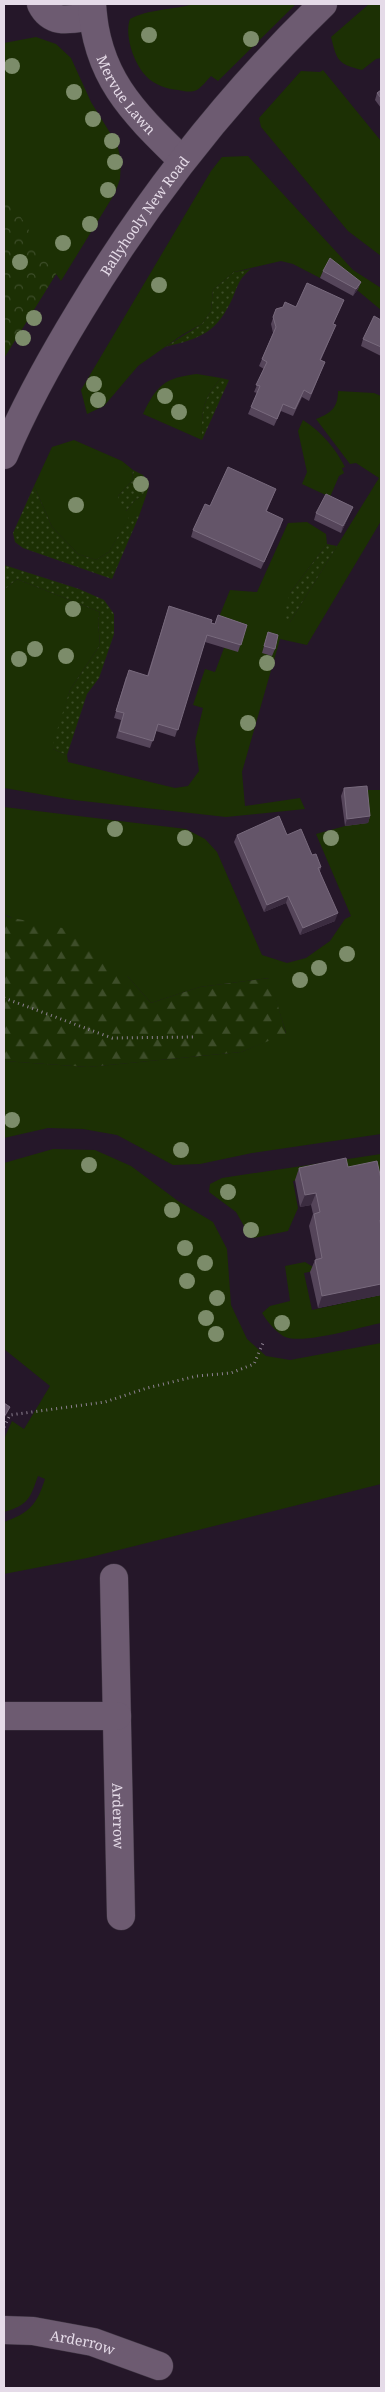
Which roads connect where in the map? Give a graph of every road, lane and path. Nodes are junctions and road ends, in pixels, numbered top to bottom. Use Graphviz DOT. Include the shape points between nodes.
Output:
graph roads {
  1 [pos="41,4"];
  2 [pos="323,4"];
  3 [pos="92,10"];
  4 [pos="182,160"];
  5 [pos="4,455"];
  6 [pos="4,998"];
  7 [pos="194,1037"];
  8 [pos="263,1343"];
  9 [pos="4,1427"];
  10 [pos="114,1578"];
  11 [pos="4,1716"];
  12 [pos="117,1716"];
  13 [pos="121,1916"];
  14 [pos="4,2330"];
  15 [pos="159,2366"];
  1 -- 3 [label="street, Mervue Lawn" via="52,18 62,21"];
  2 -- 4 [label="street, Ballyhooly New Road" via="222,109"];
  3 -- 4 [label="street, Mervue Lawn" via="98,45 125,101"];
  4 -- 5 [label="street, Ballyhooly New Road" via="101,276 33,393"];
  6 -- 7 [label="path" via="112,1038"];
  8 -- 9 [label="path" via="254,1364 231,1374 197,1376 106,1402 10,1415"];
  10 -- 12 [label="street, Arderrow"];
  11 -- 12 [label="street"];
  12 -- 13 [label="street, Arderrow"];
  14 -- 15 [label="street, Arderrow" via="33,2331 93,2342"];
}
